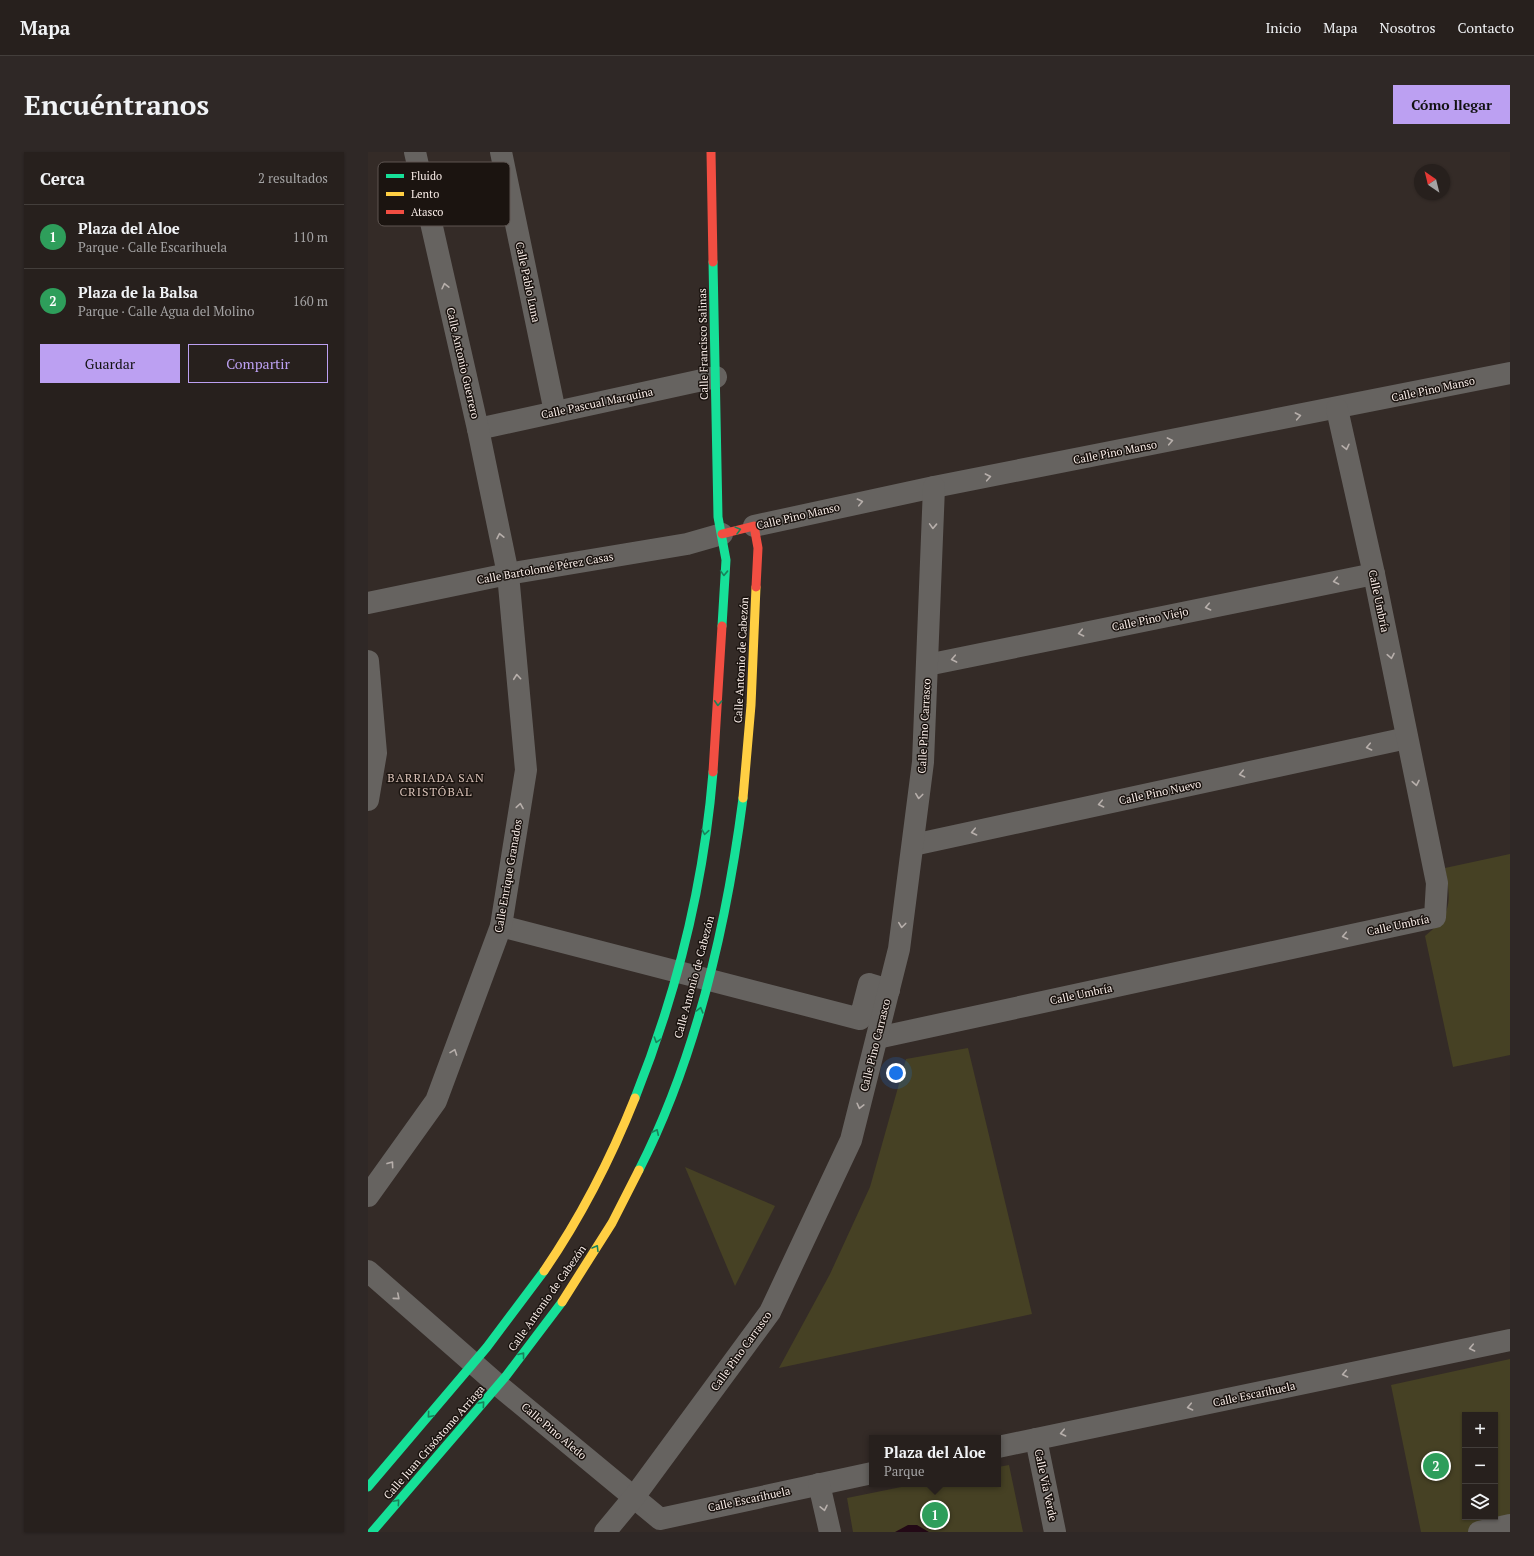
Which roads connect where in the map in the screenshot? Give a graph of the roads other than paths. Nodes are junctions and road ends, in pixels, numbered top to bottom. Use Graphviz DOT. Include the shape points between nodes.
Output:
graph roads {
  1 [pos="415,152"];
  2 [pos="501,152"];
  3 [pos="711,152"];
  4 [pos="417,162"];
  5 [pos="503,162"];
  6 [pos="510,195"];
  7 [pos="432,226"];
  8 [pos="1510,373"];
  9 [pos="716,377"];
  10 [pos="1337,409"];
  11 [pos="555,412"];
  12 [pos="478,429"];
  13 [pos="934,487"];
  14 [pos="754,526"];
  15 [pos="722,534"];
  16 [pos="508,574"];
  17 [pos="1374,574"];
  18 [pos="368,603"];
  19 [pos="368,661"];
  20 [pos="927,665"];
  21 [pos="1407,738"];
  22 [pos="368,800"];
  23 [pos="912,845"];
  24 [pos="501,926"];
  25 [pos="676,971"];
  26 [pos="708,980"];
  27 [pos="889,990"];
  28 [pos="877,1038"];
  29 [pos="368,1196"];
  30 [pos="368,1271"];
  31 [pos="1510,1340"];
  32 [pos="474,1364"];
  33 [pos="498,1385"];
  34 [pos="1036,1439"];
  35 [pos="1001,1446"];
  36 [pos="869,1474"];
  37 [pos="819,1484"];
  38 [pos="368,1487"];
  39 [pos="634,1497"];
  40 [pos="1510,1525"];
  41 [pos="372,1532"];
  42 [pos="605,1532"];
  43 [pos="830,1532"];
  44 [pos="1055,1532"];
  45 [pos="1479,1532"];
  4 -- 1 [label="street, Calle Antonio Guerrero, one-way"];
  2 -- 5 [label="street, Calle Pablo Luna"];
  3 -- 9 [label="street, Calle Francisco Salinas"];
  6 -- 11 [label="street, Calle Pablo Luna"];
  12 -- 7 [label="street, Calle Antonio Guerrero, one-way"];
  8 -- 10 [label="street, Calle Pino Manso"];
  9 -- 11 [label="street, Calle Pascual Marquina"];
  9 -- 15 [label="street, Calle Francisco Salinas" via="718,517"];
  13 -- 10 [label="street, Calle Pino Manso, one-way"];
  10 -- 17 [label="street, Calle Umbría, one-way"];
  11 -- 12 [label="street, Calle Pascual Marquina"];
  16 -- 12 [label="street, Calle Antonio Guerrero, one-way"];
  14 -- 13 [label="street, Calle Pino Manso, one-way"];
  13 -- 20 [label="street, Calle Pino Carrasco, one-way"];
  15 -- 14 [label="street, Calle Pino Manso, one-way"];
  14 -- 26 [label="street, Calle Antonio de Cabezón" via="758,548 752,693 743,800 733,867"];
  15 -- 16 [label="street, Calle Bartolomé Pérez Casas" via="687,544"];
  15 -- 25 [label="street, Calle Antonio de Cabezón, one-way" via="725,555 717,732 710,794 688,923"];
  16 -- 18 [label="street, Calle Bartolomé Pérez Casas"];
  24 -- 16 [label="street, Calle Enrique Granados, one-way" via="526,770"];
  17 -- 20 [label="street, Calle Pino Viejo, one-way"];
  17 -- 21 [label="street, Calle Umbría, one-way"];
  19 -- 22 [label="street" via="376,753"];
  20 -- 23 [label="street, Calle Pino Carrasco, one-way" via="923,762"];
  21 -- 23 [label="street, Calle Pino Nuevo, one-way"];
  21 -- 28 [label="street, Calle Umbría, one-way" via="1437,883 1435,917"];
  23 -- 27 [label="street, Calle Pino Carrasco, one-way" via="899,949"];
  24 -- 25 [label="street"];
  29 -- 24 [label="street, Calle Enrique Granados, one-way" via="436,1101"];
  25 -- 26 [label="street"];
  25 -- 32 [label="street, Calle Antonio de Cabezón, one-way" via="666,1013 632,1108 583,1209 554,1256"];
  26 -- 27 [label="street" via="860,1019 869,984"];
  33 -- 26 [label="street, Calle Antonio de Cabezón, one-way" via="580,1276 634,1179 682,1067"];
  27 -- 28 [label="street, Calle Pino Carrasco"];
  28 -- 39 [label="street, Calle Pino Carrasco, one-way" via="851,1140 770,1312"];
  30 -- 32 [label="street, Calle Pino Aledo, one-way"];
  31 -- 34 [label="street, Calle Escarihuela, one-way"];
  32 -- 33 [label="street, Calle Pino Aledo"];
  32 -- 38 [label="street, Calle Juan Crisóstomo Arriaga, one-way"];
  33 -- 39 [label="street, Calle Pino Aledo"];
  41 -- 33 [label="street, Calle Juan Crisóstomo Arriaga, one-way"];
  34 -- 35 [label="street, Calle Escarihuela"];
  34 -- 44 [label="street, Calle Vía Verde"];
  36 -- 37 [label="street, Calle Escarihuela"];
  37 -- 39 [label="street, Calle Escarihuela" via="660,1519"];
  37 -- 43 [label="street, one-way"];
  39 -- 42 [label="street, Calle Pino Carrasco"];
  40 -- 45 [label="street"];
}
